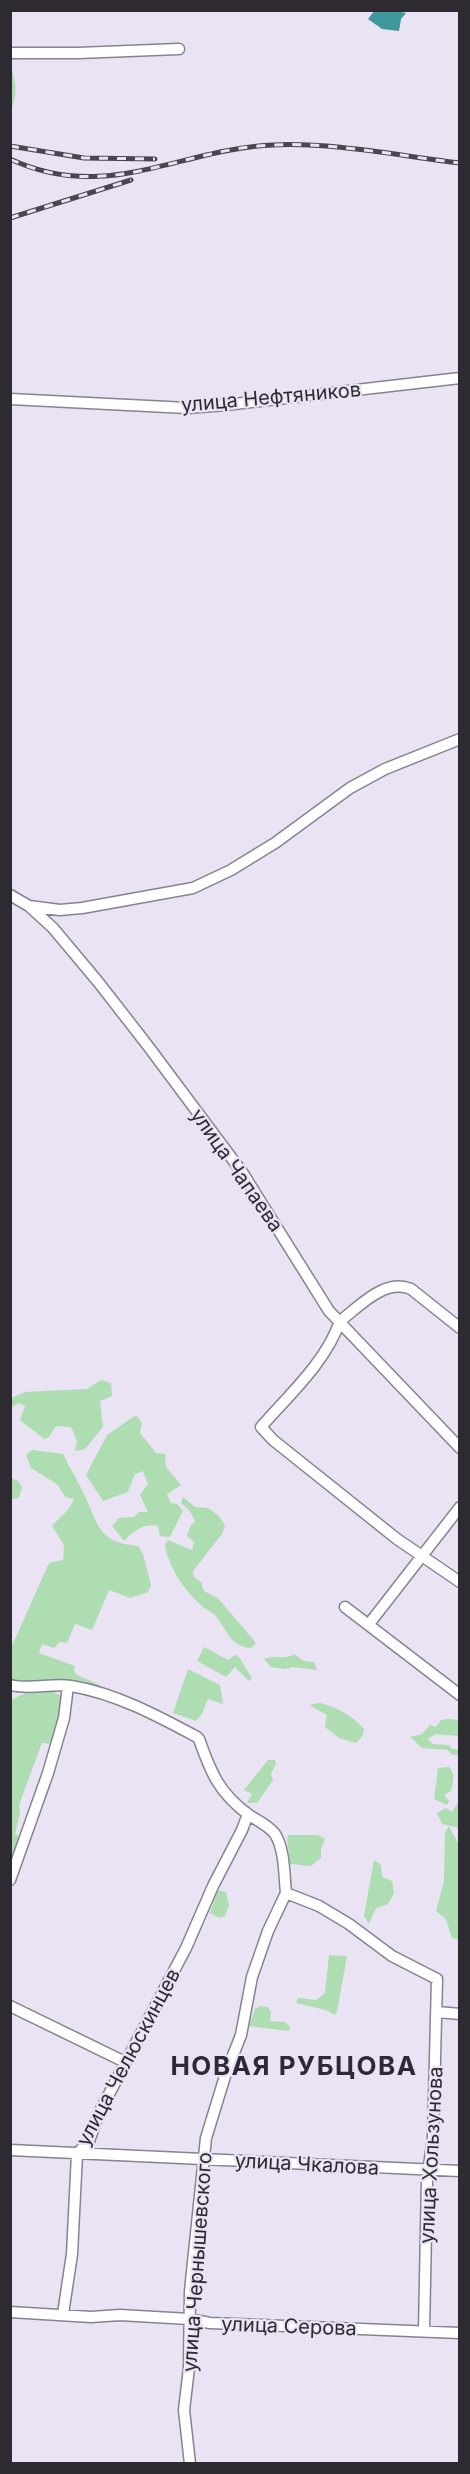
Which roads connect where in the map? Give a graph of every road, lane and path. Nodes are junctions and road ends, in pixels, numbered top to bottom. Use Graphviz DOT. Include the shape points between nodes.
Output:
graph roads {
  1 [pos="179,49"];
  2 [pos="10,53"];
  3 [pos="459,378"];
  4 [pos="10,399"];
  5 [pos="459,739"];
  6 [pos="10,895"];
  7 [pos="29,906"];
  8 [pos="340,1322"];
  9 [pos="459,1328"];
  10 [pos="459,1448"];
  11 [pos="459,1507"];
  12 [pos="422,1556"];
  13 [pos="459,1582"];
  14 [pos="345,1607"];
  15 [pos="369,1624"];
  16 [pos="10,1685"];
  17 [pos="68,1686"];
  18 [pos="459,1695"];
  19 [pos="248,1814"];
  20 [pos="10,1880"];
  21 [pos="286,1893"];
  22 [pos="10,2006"];
  23 [pos="438,2012"];
  24 [pos="459,2014"];
  25 [pos="125,2062"];
  26 [pos="10,2150"];
  27 [pos="77,2154"];
  28 [pos="204,2159"];
  29 [pos="428,2169"];
  30 [pos="459,2170"];
  31 [pos="10,2312"];
  32 [pos="63,2314"];
  33 [pos="189,2319"];
  34 [pos="424,2331"];
  35 [pos="459,2333"];
  36 [pos="190,2463"];
  1 -- 2 [label="street"];
  3 -- 4 [label="street, улица Нефтяников" via="197,407"];
  5 -- 7 [label="street" via="350,788 275,843 193,888 82,908"];
  6 -- 7 [label="street, улица Чапаева"];
  7 -- 8 [label="street, улица Чапаева" via="99,982 242,1172 329,1311"];
  8 -- 9 [label="street" via="387,1288 404,1286"];
  8 -- 10 [label="street, улица Чапаева"];
  8 -- 12 [label="street" via="313,1368 261,1427"];
  11 -- 12 [label="street"];
  12 -- 13 [label="street"];
  12 -- 15 [label="street"];
  14 -- 15 [label="street"];
  15 -- 18 [label="street"];
  16 -- 17 [label="street"];
  17 -- 19 [label="street" via="101,1692 199,1739 212,1776"];
  17 -- 20 [label="street" via="58,1740"];
  19 -- 21 [label="street" via="270,1829 280,1846"];
  19 -- 25 [label="street, улица Челюскинцев" via="186,1947"];
  21 -- 23 [label="street, улица Хользунова" via="320,1906 392,1956 437,1979"];
  21 -- 28 [label="street, улица Чернышевского" via="252,1977 241,2035 206,2138"];
  22 -- 25 [label="street"];
  23 -- 24 [label="street"];
  23 -- 29 [label="street, улица Хользунова" via="433,2138"];
  25 -- 27 [label="street, улица Челюскинцев" via="89,2141"];
  26 -- 27 [label="street, улица Чкалова"];
  27 -- 28 [label="street, улица Чкалова"];
  27 -- 32 [label="street, улица Челюскинцев" via="72,2254"];
  28 -- 29 [label="street, улица Чкалова"];
  28 -- 33 [label="street, улица Чернышевского"];
  29 -- 30 [label="street, улица Чкалова"];
  29 -- 34 [label="street, улица Хользунова"];
  31 -- 32 [label="street, улица Серова"];
  32 -- 33 [label="street, улица Серова"];
  33 -- 34 [label="street, улица Серова" via="210,2324"];
  33 -- 36 [label="street, улица Чернышевского" via="184,2410"];
  34 -- 35 [label="street, улица Серова"];
}
